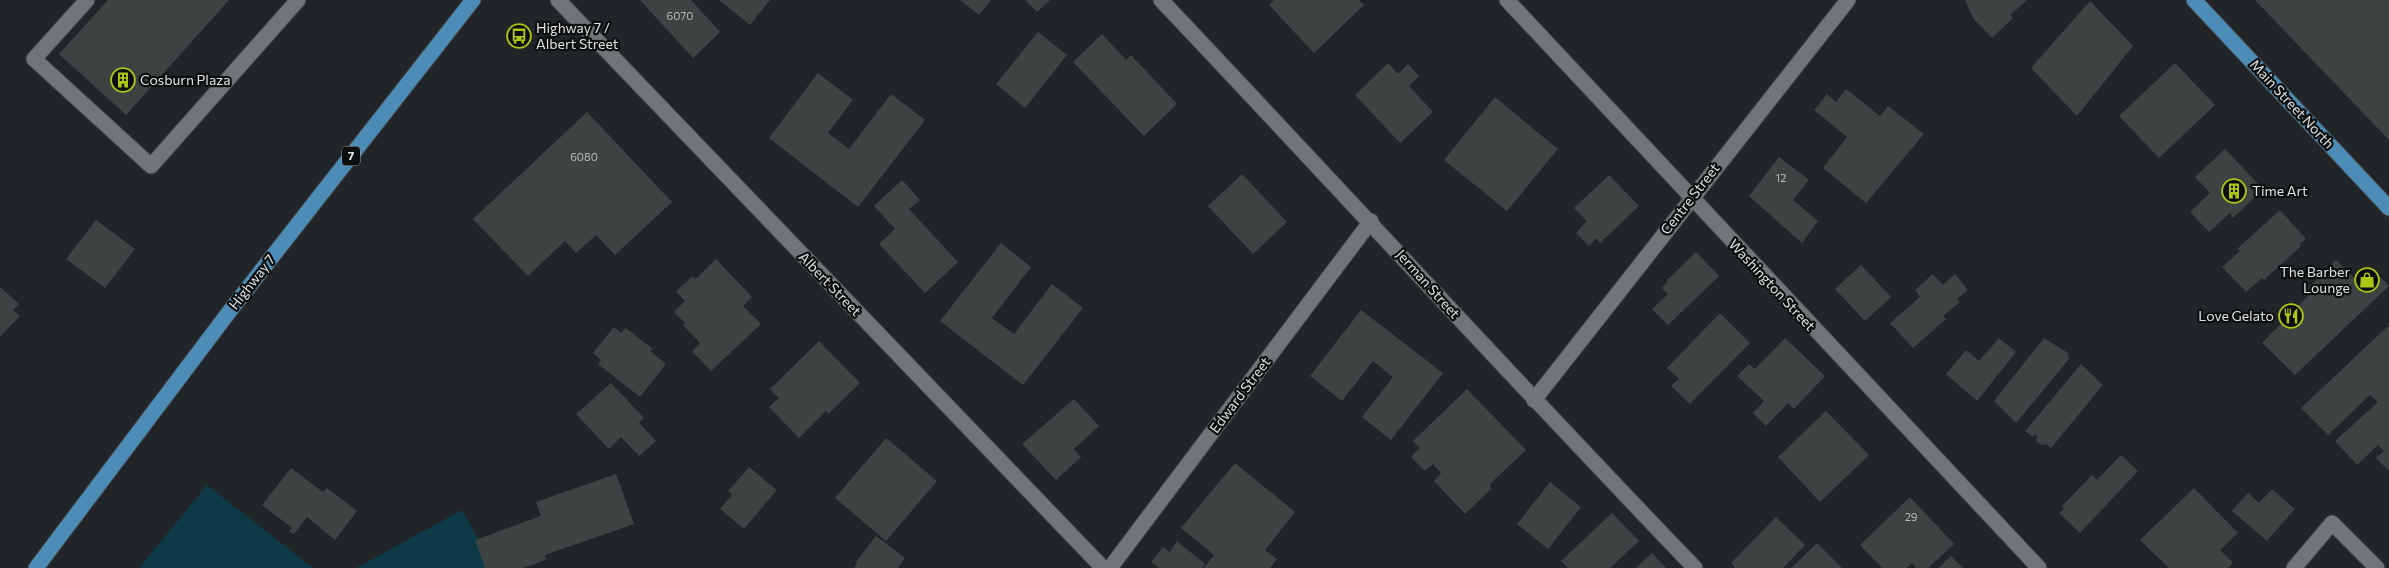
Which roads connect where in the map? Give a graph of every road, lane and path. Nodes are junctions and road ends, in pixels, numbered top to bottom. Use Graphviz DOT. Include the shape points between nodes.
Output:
graph roads {
  1 [pos="87,0"];
  2 [pos="298,0"];
  3 [pos="473,0"];
  4 [pos="558,0"];
  5 [pos="1161,0"];
  6 [pos="1507,0"];
  7 [pos="1848,0"];
  8 [pos="2194,0"];
  9 [pos="1691,198"];
  10 [pos="2389,208"];
  11 [pos="1371,221"];
  12 [pos="1534,400"];
  13 [pos="2372,566"];
  14 [pos="36,568"];
  15 [pos="1103,568"];
  16 [pos="1110,568"];
  17 [pos="1695,568"];
  18 [pos="2038,568"];
  19 [pos="2294,568"];
  1 -- 2 [label="street" via="34,60 150,166"];
  3 -- 14 [label="main road, Highway 7 / 7" via="229,312"];
  4 -- 15 [label="street, Albert Street"];
  5 -- 11 [label="street, Jerman Street"];
  6 -- 9 [label="street, Washington Street"];
  7 -- 9 [label="street, Centre Street"];
  8 -- 10 [label="main road, Main Street North"];
  9 -- 12 [label="street, Centre Street"];
  9 -- 18 [label="street, Washington Street"];
  11 -- 12 [label="street, Jerman Street"];
  11 -- 16 [label="street, Edward Street"];
  12 -- 17 [label="street, Jerman Street"];
  13 -- 19 [label="street" via="2332,523"];
}
